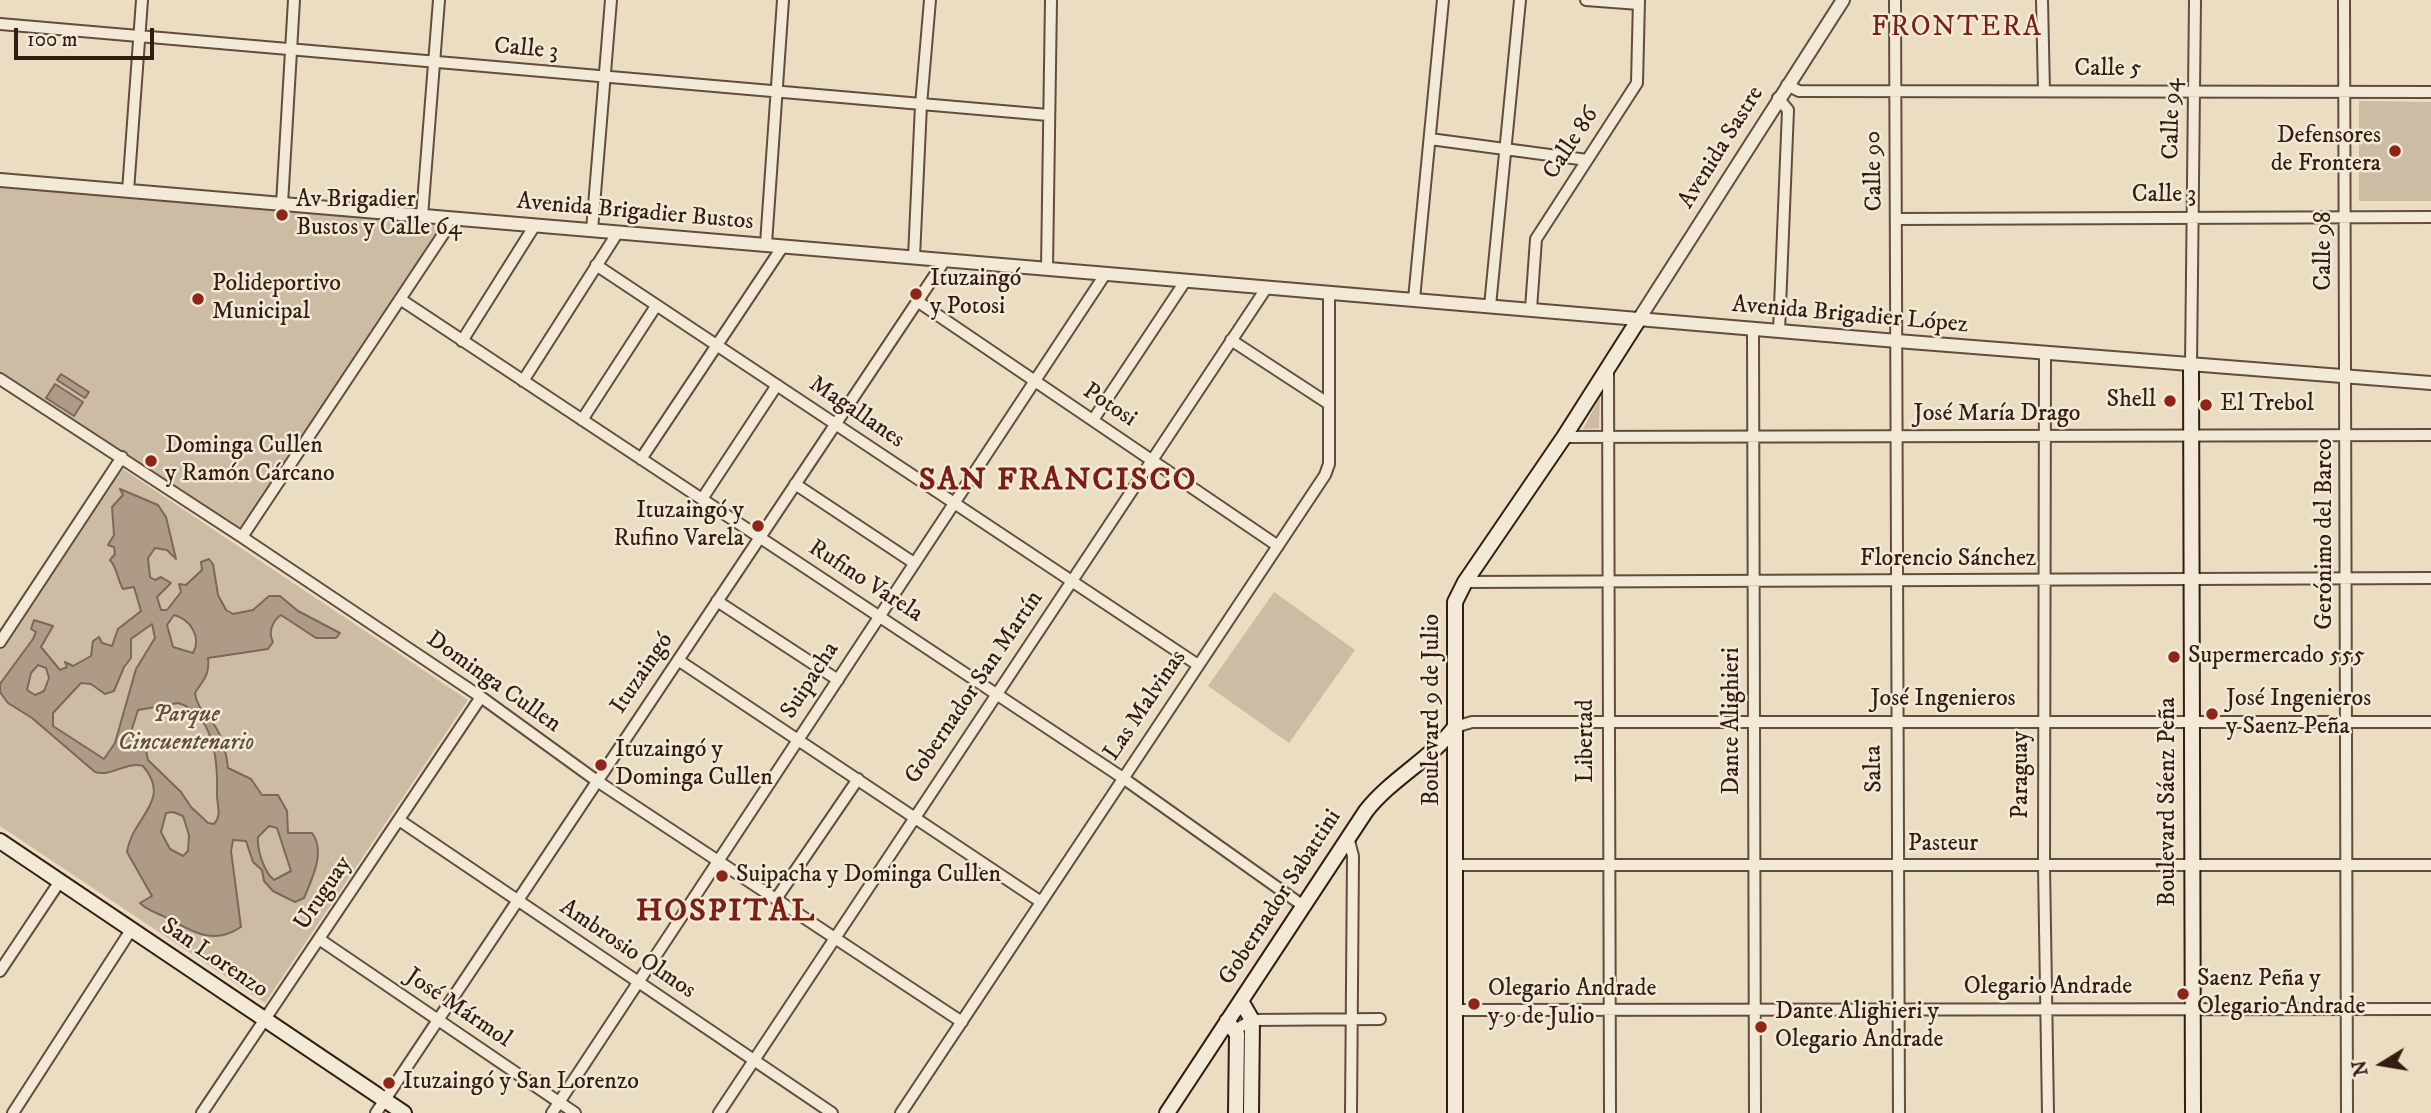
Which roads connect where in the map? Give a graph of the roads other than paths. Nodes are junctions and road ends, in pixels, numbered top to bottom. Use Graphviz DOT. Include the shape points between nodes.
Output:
graph roads {
  1 [pos="142,0"];
  2 [pos="294,0"];
  3 [pos="439,0"];
  4 [pos="611,0"];
  5 [pos="783,0"];
  6 [pos="930,0"];
  7 [pos="1051,0"];
  8 [pos="1443,0"];
  9 [pos="1520,0"];
  10 [pos="1586,0"];
  11 [pos="1843,0"];
  12 [pos="1895,0"];
  13 [pos="2042,0"];
  14 [pos="2195,0"];
  15 [pos="2344,0"];
  16 [pos="1639,2"];
  17 [pos="0,24"];
  18 [pos="139,36"];
  19 [pos="290,51"];
  20 [pos="434,63"];
  21 [pos="605,77"];
  22 [pos="1787,85"];
  23 [pos="776,89"];
  24 [pos="2195,90"];
  25 [pos="2044,91"];
  26 [pos="2345,91"];
  27 [pos="1895,92"];
  28 [pos="2431,92"];
  29 [pos="1779,98"];
  30 [pos="921,104"];
  31 [pos="1048,115"];
  32 [pos="1430,139"];
  33 [pos="1505,149"];
  34 [pos="1587,160"];
  35 [pos="0,180"];
  36 [pos="128,191"];
  37 [pos="282,204"];
  38 [pos="422,216"];
  39 [pos="2192,217"];
  40 [pos="2431,217"];
  41 [pos="449,218"];
  42 [pos="2346,218"];
  43 [pos="1896,219"];
  44 [pos="535,225"];
  45 [pos="592,230"];
  46 [pos="618,232"];
  47 [pos="766,244"];
  48 [pos="783,246"];
  49 [pos="914,257"];
  50 [pos="945,260"];
  51 [pos="596,265"];
  52 [pos="1048,268"];
  53 [pos="1106,273"];
  54 [pos="1186,280"];
  55 [pos="1267,286"];
  56 [pos="1329,292"];
  57 [pos="400,299"];
  58 [pos="1414,299"];
  59 [pos="917,301"];
  60 [pos="656,306"];
  61 [pos="1490,306"];
  62 [pos="1531,309"];
  63 [pos="1639,319"];
  64 [pos="1753,329"];
  65 [pos="1779,331"];
  66 [pos="1231,340"];
  67 [pos="462,341"];
  68 [pos="1898,341"];
  69 [pos="716,345"];
  70 [pos="2045,353"];
  71 [pos="2191,365"];
  72 [pos="1608,369"];
  73 [pos="2346,375"];
  74 [pos="0,379"];
  75 [pos="523,381"];
  76 [pos="1035,381"];
  77 [pos="2431,383"];
  78 [pos="777,385"];
  79 [pos="1329,404"];
  80 [pos="582,420"];
  81 [pos="1093,420"];
  82 [pos="835,424"];
  83 [pos="2191,435"];
  84 [pos="2346,435"];
  85 [pos="2431,435"];
  86 [pos="1753,436"];
  87 [pos="1896,436"];
  88 [pos="2047,436"];
  89 [pos="1564,437"];
  90 [pos="1609,437"];
  91 [pos="122,457"];
  92 [pos="641,459"];
  93 [pos="1152,460"];
  94 [pos="795,484"];
  95 [pos="702,499"];
  96 [pos="954,503"];
  97 [pos="242,537"];
  98 [pos="759,537"];
  99 [pos="1278,546"];
  100 [pos="914,563"];
  101 [pos="2431,578"];
  102 [pos="2347,579"];
  103 [pos="2191,580"];
  104 [pos="1072,581"];
  105 [pos="1754,581"];
  106 [pos="1897,581"];
  107 [pos="2045,581"];
  108 [pos="1465,582"];
  109 [pos="1610,583"];
  110 [pos="717,601"];
  111 [pos="879,617"];
  112 [pos="0,642"];
  113 [pos="678,660"];
  114 [pos="1198,665"];
  115 [pos="838,680"];
  116 [pos="997,694"];
  117 [pos="481,697"];
  118 [pos="1607,721"];
  119 [pos="1754,721"];
  120 [pos="1896,721"];
  121 [pos="2043,721"];
  122 [pos="2192,722"];
  123 [pos="2347,722"];
  124 [pos="2431,722"];
  125 [pos="1455,727"];
  126 [pos="798,739"];
  127 [pos="1123,778"];
  128 [pos="858,779"];
  129 [pos="597,781"];
  130 [pos="915,817"];
  131 [pos="399,820"];
  132 [pos="1348,837"];
  133 [pos="0,841"];
  134 [pos="718,861"];
  135 [pos="1456,865"];
  136 [pos="2347,865"];
  137 [pos="2431,865"];
  138 [pos="1754,866"];
  139 [pos="1897,866"];
  140 [pos="2044,866"];
  141 [pos="2192,866"];
  142 [pos="1608,867"];
  143 [pos="60,881"];
  144 [pos="776,899"];
  145 [pos="517,901"];
  146 [pos="1041,902"];
  147 [pos="1302,905"];
  148 [pos="131,930"];
  149 [pos="835,937"];
  150 [pos="318,939"];
  151 [pos="0,971"];
  152 [pos="638,982"];
  153 [pos="1241,1001"];
  154 [pos="1611,1009"];
  155 [pos="1755,1009"];
  156 [pos="1899,1009"];
  157 [pos="2046,1009"];
  158 [pos="2192,1009"];
  159 [pos="2347,1009"];
  160 [pos="2431,1009"];
  161 [pos="1454,1010"];
  162 [pos="1351,1018"];
  163 [pos="1380,1019"];
  164 [pos="265,1020"];
  165 [pos="1252,1020"];
  166 [pos="437,1021"];
  167 [pos="962,1022"];
  168 [pos="1231,1025"];
  169 [pos="753,1061"];
  170 [pos="384,1100"];
  171 [pos="559,1102"];
  172 [pos="13,1113"];
  173 [pos="202,1113"];
  174 [pos="376,1113"];
  175 [pos="404,1113"];
  176 [pos="552,1113"];
  177 [pos="575,1113"];
  178 [pos="719,1113"];
  179 [pos="832,1113"];
  180 [pos="901,1113"];
  181 [pos="1167,1113"];
  182 [pos="1236,1113"];
  183 [pos="1251,1113"];
  184 [pos="1351,1113"];
  185 [pos="1455,1113"];
  186 [pos="1610,1113"];
  187 [pos="1755,1113"];
  188 [pos="1899,1113"];
  189 [pos="2048,1113"];
  190 [pos="2193,1113"];
  191 [pos="2347,1113"];
  1 -- 18 [label="street"];
  2 -- 19 [label="street"];
  3 -- 20 [label="street"];
  4 -- 21 [label="street"];
  5 -- 23 [label="street"];
  6 -- 30 [label="street"];
  7 -- 31 [label="street"];
  8 -- 32 [label="street"];
  9 -- 33 [label="street"];
  10 -- 16 [label="street"];
  11 -- 22 [label="street, Avenida Sastre"];
  12 -- 27 [label="street, Calle 90"];
  13 -- 25 [label="street"];
  14 -- 24 [label="street, Calle 94"];
  15 -- 26 [label="street, Calle 98"];
  16 -- 34 [label="street, Calle 86" via="1637,83"];
  17 -- 18 [label="street, Calle 3"];
  18 -- 19 [label="street, Calle 3"];
  18 -- 36 [label="street"];
  19 -- 20 [label="street, Calle 3"];
  19 -- 37 [label="street"];
  20 -- 21 [label="street, Calle 3"];
  20 -- 38 [label="street"];
  21 -- 23 [label="street, Calle 3"];
  21 -- 45 [label="street"];
  22 -- 27 [label="street, Calle 5" via="1799,91"];
  22 -- 29 [label="street, Avenida Sastre"];
  23 -- 30 [label="street, Calle 3"];
  23 -- 47 [label="street"];
  24 -- 25 [label="street, Calle 5"];
  24 -- 26 [label="street, Calle 5"];
  24 -- 39 [label="street, Calle 94"];
  25 -- 27 [label="street, Calle 5"];
  26 -- 28 [label="street, Calle 5"];
  26 -- 42 [label="street, Calle 98"];
  27 -- 43 [label="street, Calle 90"];
  29 -- 63 [label="street, Avenida Sastre"];
  29 -- 65 [label="street" via="1788,110"];
  30 -- 31 [label="street, Calle 3"];
  30 -- 49 [label="street"];
  31 -- 52 [label="street"];
  32 -- 33 [label="street"];
  32 -- 58 [label="street"];
  33 -- 34 [label="street"];
  33 -- 61 [label="street"];
  34 -- 62 [label="street, Calle 86" via="1536,239"];
  35 -- 36 [label="street, Avenida Brigadier Bustos"];
  36 -- 37 [label="street, Avenida Brigadier Bustos"];
  37 -- 38 [label="street, Avenida Brigadier Bustos"];
  38 -- 41 [label="street, Avenida Brigadier Bustos"];
  39 -- 42 [label="street, Calle 3"];
  39 -- 43 [label="street, Calle 3"];
  39 -- 71 [label="street, Calle 94"];
  40 -- 42 [label="street, Calle 3"];
  41 -- 44 [label="street, Avenida Brigadier Bustos"];
  41 -- 57 [label="street"];
  42 -- 73 [label="street, Calle 98"];
  43 -- 68 [label="street, Calle 90"];
  44 -- 45 [label="street, Avenida Brigadier Bustos"];
  44 -- 67 [label="street"];
  45 -- 46 [label="street, Avenida Brigadier Bustos"];
  46 -- 47 [label="street, Avenida Brigadier Bustos"];
  46 -- 51 [label="street"];
  47 -- 48 [label="street, Avenida Brigadier Bustos"];
  48 -- 49 [label="street, Avenida Brigadier Bustos"];
  48 -- 69 [label="street"];
  49 -- 50 [label="street, Avenida Brigadier Bustos"];
  50 -- 52 [label="street, Avenida Brigadier Bustos"];
  50 -- 59 [label="street, Ituzaingó"];
  51 -- 60 [label="street, Magallanes"];
  51 -- 75 [label="street"];
  52 -- 53 [label="street, Avenida Brigadier Bustos"];
  53 -- 54 [label="street, Avenida Brigadier Bustos"];
  53 -- 76 [label="street, Suipacha"];
  54 -- 55 [label="street, Avenida Brigadier Bustos"];
  54 -- 81 [label="street"];
  55 -- 56 [label="street, Avenida Brigadier López"];
  55 -- 66 [label="street, Gobernador San Martín"];
  56 -- 58 [label="street, Avenida Brigadier López"];
  56 -- 79 [label="street, Las Malvinas"];
  57 -- 67 [label="street, Rufino Varela"];
  57 -- 97 [label="street"];
  58 -- 61 [label="street, Avenida Brigadier López"];
  59 -- 76 [label="street, Potosi"];
  59 -- 82 [label="street, Ituzaingó"];
  60 -- 69 [label="street, Magallanes"];
  60 -- 80 [label="street"];
  61 -- 62 [label="street, Avenida Brigadier López"];
  62 -- 63 [label="street, Avenida Brigadier López"];
  63 -- 64 [label="street, Avenida Brigadier López"];
  63 -- 72 [label="main road, Boulevard 9 de Julio"];
  64 -- 65 [label="street, Avenida Brigadier López"];
  64 -- 86 [label="street, Dante Alighieri"];
  65 -- 68 [label="street, Avenida Brigadier López"];
  66 -- 79 [label="street"];
  66 -- 93 [label="street, Gobernador San Martín"];
  67 -- 75 [label="street, Rufino Varela"];
  68 -- 70 [label="street, Avenida Brigadier López"];
  68 -- 87 [label="street, Salta"];
  69 -- 78 [label="street, Magallanes"];
  69 -- 92 [label="street"];
  70 -- 71 [label="street, Avenida Brigadier López"];
  70 -- 88 [label="street, Paraguay"];
  71 -- 73 [label="street, Avenida Brigadier López"];
  71 -- 83 [label="main road, Boulevard Sáenz Peña"];
  72 -- 89 [label="main road, Boulevard 9 de Julio"];
  72 -- 90 [label="street, Libertad"];
  73 -- 77 [label="street, Avenida Brigadier López"];
  73 -- 84 [label="street, Gerónimo del Barco"];
  74 -- 91 [label="street, Dominga Cullen"];
  75 -- 80 [label="street, Rufino Varela"];
  76 -- 81 [label="street, Potosi"];
  76 -- 96 [label="street, Suipacha"];
  78 -- 82 [label="street, Magallanes"];
  78 -- 95 [label="street"];
  79 -- 99 [label="street, Las Malvinas" via="1329,464"];
  80 -- 92 [label="street, Rufino Varela"];
  81 -- 93 [label="street, Potosi"];
  82 -- 94 [label="street, Ituzaingó"];
  82 -- 96 [label="street, Magallanes"];
  83 -- 84 [label="street, José María Drago"];
  83 -- 88 [label="street, José María Drago"];
  83 -- 103 [label="main road, Boulevard Sáenz Peña"];
  84 -- 85 [label="street, José María Drago"];
  84 -- 102 [label="street, Gerónimo del Barco"];
  86 -- 87 [label="street, José María Drago"];
  86 -- 90 [label="street, José María Drago"];
  86 -- 105 [label="street, Dante Alighieri"];
  87 -- 88 [label="street, José María Drago"];
  87 -- 106 [label="street, Salta"];
  88 -- 107 [label="street, Paraguay"];
  89 -- 90 [label="street, José María Drago"];
  89 -- 108 [label="main road, Boulevard 9 de Julio"];
  90 -- 109 [label="street, Libertad"];
  91 -- 97 [label="street, Dominga Cullen"];
  91 -- 112 [label="street"];
  92 -- 95 [label="street, Rufino Varela"];
  93 -- 99 [label="street, Potosi"];
  93 -- 104 [label="street, Gobernador San Martín"];
  94 -- 98 [label="street, Ituzaingó"];
  94 -- 100 [label="street"];
  95 -- 98 [label="street, Rufino Varela"];
  96 -- 100 [label="street, Suipacha"];
  96 -- 104 [label="street, Magallanes"];
  97 -- 117 [label="street, Dominga Cullen"];
  98 -- 110 [label="street, Ituzaingó"];
  98 -- 111 [label="street, Rufino Varela"];
  99 -- 114 [label="street, Las Malvinas"];
  100 -- 111 [label="street, Suipacha"];
  101 -- 102 [label="street, Florencio Sánchez"];
  102 -- 103 [label="street, Florencio Sánchez"];
  102 -- 123 [label="street, Gerónimo del Barco"];
  103 -- 107 [label="street, Florencio Sánchez"];
  103 -- 122 [label="main road, Boulevard Sáenz Peña"];
  104 -- 114 [label="street, Magallanes"];
  104 -- 116 [label="street, Gobernador San Martín"];
  105 -- 106 [label="street, Florencio Sánchez"];
  105 -- 109 [label="street, Florencio Sánchez"];
  105 -- 119 [label="street, Dante Alighieri"];
  106 -- 107 [label="street, Florencio Sánchez"];
  106 -- 120 [label="street, Salta"];
  107 -- 121 [label="street, Paraguay"];
  108 -- 109 [label="street, Florencio Sánchez"];
  108 -- 125 [label="main road, Boulevard 9 de Julio" via="1454,616"];
  109 -- 118 [label="street, Libertad"];
  110 -- 113 [label="street, Ituzaingó"];
  110 -- 115 [label="street"];
  111 -- 115 [label="street, Suipacha"];
  111 -- 116 [label="street, Rufino Varela"];
  113 -- 126 [label="street"];
  113 -- 129 [label="street, Ituzaingó"];
  114 -- 127 [label="street, Las Malvinas"];
  115 -- 126 [label="street, Suipacha"];
  116 -- 127 [label="street, Rufino Varela"];
  116 -- 130 [label="street, Gobernador San Martín"];
  117 -- 129 [label="street, Dominga Cullen"];
  117 -- 131 [label="street, Uruguay"];
  118 -- 119 [label="street, José Ingenieros"];
  118 -- 125 [label="street, José Ingenieros" via="1472,722"];
  118 -- 142 [label="street, Libertad"];
  119 -- 120 [label="street, José Ingenieros"];
  119 -- 138 [label="street, Dante Alighieri"];
  120 -- 121 [label="street, José Ingenieros"];
  120 -- 139 [label="street, Salta"];
  121 -- 122 [label="street, José Ingenieros"];
  121 -- 140 [label="street, Paraguay"];
  122 -- 123 [label="street, José Ingenieros"];
  122 -- 141 [label="main road, Boulevard Sáenz Peña"];
  123 -- 124 [label="street, José Ingenieros"];
  123 -- 136 [label="street, Gerónimo del Barco"];
  125 -- 132 [label="main road, Gobernador Sabattini" via="1440,746 1377,797"];
  125 -- 135 [label="main road, Boulevard 9 de Julio"];
  126 -- 128 [label="street"];
  126 -- 134 [label="street, Suipacha"];
  127 -- 146 [label="street, Las Malvinas"];
  127 -- 147 [label="street, Rufino Varela"];
  128 -- 130 [label="street"];
  128 -- 144 [label="street"];
  129 -- 134 [label="street, Dominga Cullen"];
  129 -- 145 [label="street, Ituzaingó"];
  130 -- 146 [label="street"];
  130 -- 149 [label="street, Gobernador San Martín"];
  131 -- 145 [label="street, Ambrosio Olmos"];
  131 -- 150 [label="street, Uruguay"];
  132 -- 147 [label="main road, Gobernador Sabattini"];
  132 -- 162 [label="street" via="1353,856"];
  133 -- 143 [label="main road, San Lorenzo"];
  134 -- 144 [label="street, Dominga Cullen"];
  134 -- 152 [label="street, Suipacha"];
  135 -- 142 [label="street, Pasteur"];
  135 -- 161 [label="main road, Boulevard 9 de Julio"];
  136 -- 137 [label="street, Pasteur"];
  136 -- 141 [label="street, Pasteur"];
  136 -- 159 [label="street, Gerónimo del Barco"];
  138 -- 139 [label="street, Pasteur"];
  138 -- 142 [label="street, Pasteur"];
  138 -- 155 [label="street, Dante Alighieri"];
  139 -- 140 [label="street, Pasteur"];
  139 -- 156 [label="street, Salta"];
  140 -- 141 [label="street, Pasteur"];
  140 -- 157 [label="street, Paraguay"];
  141 -- 158 [label="main road, Boulevard Sáenz Peña"];
  142 -- 154 [label="street, Libertad"];
  143 -- 148 [label="main road, San Lorenzo"];
  143 -- 151 [label="street"];
  144 -- 149 [label="street, Dominga Cullen"];
  145 -- 152 [label="street, Ambrosio Olmos"];
  145 -- 166 [label="street, Ituzaingó"];
  146 -- 167 [label="street, Las Malvinas"];
  147 -- 153 [label="main road, Gobernador Sabattini"];
  148 -- 164 [label="main road, San Lorenzo"];
  148 -- 172 [label="street"];
  149 -- 167 [label="street, Dominga Cullen"];
  149 -- 169 [label="street, Gobernador San Martín"];
  150 -- 164 [label="street, Uruguay"];
  150 -- 166 [label="street, José Mármol"];
  152 -- 169 [label="street, Ambrosio Olmos"];
  152 -- 171 [label="street, Suipacha"];
  153 -- 165 [label="main road"];
  153 -- 168 [label="main road, Gobernador Sabattini"];
  154 -- 155 [label="street, Olegario Andrade"];
  154 -- 161 [label="street, Olegario Andrade"];
  154 -- 186 [label="street, Libertad"];
  155 -- 156 [label="street, Olegario Andrade"];
  155 -- 187 [label="street, Dante Alighieri"];
  156 -- 157 [label="street, Olegario Andrade"];
  156 -- 188 [label="street, Salta"];
  157 -- 158 [label="street, Olegario Andrade"];
  157 -- 189 [label="street, Paraguay"];
  158 -- 159 [label="street, Olegario Andrade"];
  158 -- 190 [label="main road, Boulevard Sáenz Peña"];
  159 -- 160 [label="street, Olegario Andrade"];
  159 -- 191 [label="street, Gerónimo del Barco"];
  161 -- 185 [label="main road, Boulevard 9 de Julio"];
  162 -- 163 [label="street"];
  162 -- 165 [label="street"];
  162 -- 184 [label="street"];
  164 -- 170 [label="main road, San Lorenzo"];
  164 -- 173 [label="street, Uruguay"];
  165 -- 168 [label="street"];
  165 -- 183 [label="main road"];
  166 -- 170 [label="street, Ituzaingó"];
  166 -- 171 [label="street, José Mármol"];
  167 -- 180 [label="street, Las Malvinas"];
  168 -- 181 [label="main road, Gobernador Sabattini"];
  168 -- 182 [label="main road"];
  169 -- 178 [label="street, Gobernador San Martín"];
  169 -- 179 [label="street, Ambrosio Olmos"];
  170 -- 174 [label="street, Ituzaingó"];
  170 -- 175 [label="main road, San Lorenzo"];
  171 -- 176 [label="street, Suipacha"];
  171 -- 177 [label="street, José Mármol"];
}
